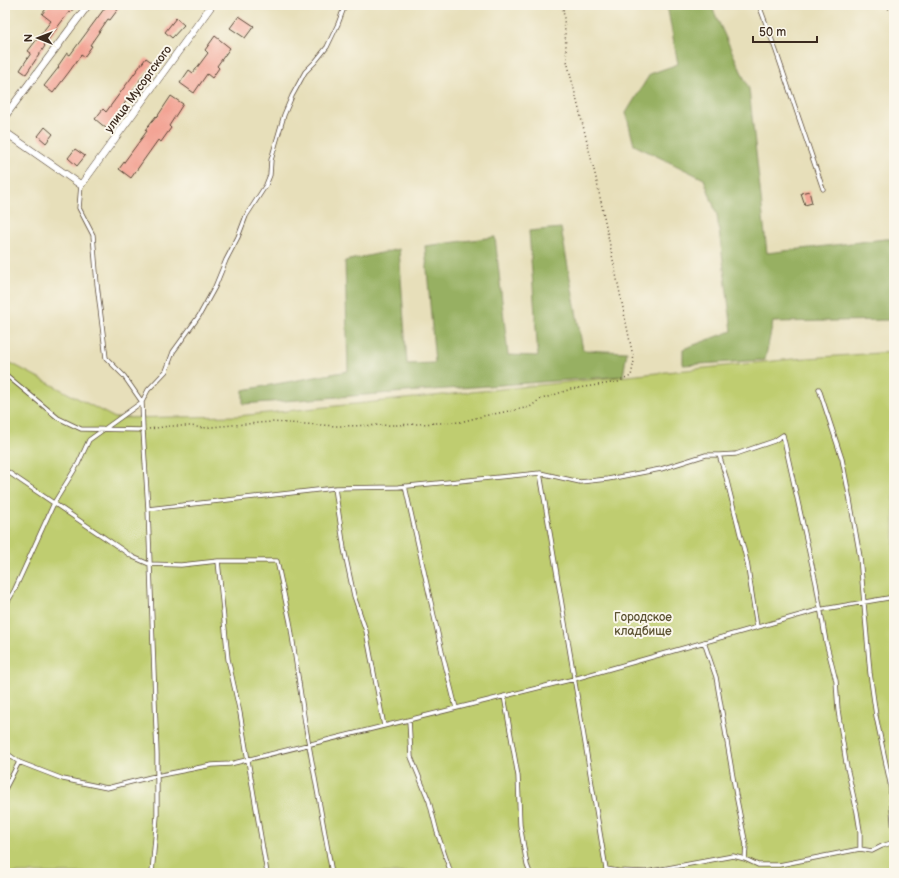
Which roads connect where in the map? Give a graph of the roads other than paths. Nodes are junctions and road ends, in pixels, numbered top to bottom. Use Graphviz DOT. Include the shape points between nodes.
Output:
graph roads {
  1 [pos="88,5"];
  2 [pos="212,5"];
  3 [pos="345,5"];
  4 [pos="759,5"];
  5 [pos="5,116"];
  6 [pos="5,132"];
  7 [pos="81,185"];
  8 [pos="823,189"];
  9 [pos="5,374"];
  10 [pos="819,388"];
  11 [pos="142,402"];
  12 [pos="104,429"];
  13 [pos="143,430"];
  14 [pos="719,455"];
  15 [pos="5,470"];
  16 [pos="540,473"];
  17 [pos="405,486"];
  18 [pos="335,488"];
  19 [pos="54,503"];
  20 [pos="148,509"];
  21 [pos="218,561"];
  22 [pos="149,564"];
  23 [pos="894,597"];
  24 [pos="863,602"];
  25 [pos="5,606"];
  26 [pos="821,609"];
  27 [pos="757,627"];
  28 [pos="704,642"];
  29 [pos="574,679"];
  30 [pos="504,696"];
  31 [pos="456,708"];
  32 [pos="409,720"];
  33 [pos="384,726"];
  34 [pos="309,744"];
  35 [pos="5,752"];
  36 [pos="248,759"];
  37 [pos="19,762"];
  38 [pos="157,776"];
  39 [pos="5,789"];
  40 [pos="894,834"];
  41 [pos="894,842"];
  42 [pos="860,849"];
  43 [pos="745,859"];
  44 [pos="606,869"];
  45 [pos="152,873"];
  46 [pos="267,873"];
  47 [pos="332,873"];
  48 [pos="451,873"];
  49 [pos="530,873"];
  50 [pos="604,873"];
  1 -- 5 [label="street"];
  2 -- 7 [label="street, улица Мусоргского"];
  3 -- 11 [label="lane" via="327,47 305,72 292,96 284,115 266,185 246,216 214,287 199,316 173,352 166,371 148,390"];
  4 -- 8 [label="lane"];
  6 -- 7 [label="street"];
  7 -- 11 [label="lane" via="79,208 93,235 106,358 124,376"];
  9 -- 12 [label="lane" via="58,418 81,429"];
  10 -- 24 [label="lane" via="842,459 860,557"];
  11 -- 12 [label="lane"];
  11 -- 13 [label="lane"];
  12 -- 13 [label="lane"];
  12 -- 19 [label="lane" via="89,440 78,464"];
  13 -- 20 [label="lane"];
  14 -- 16 [label="lane" via="706,455 661,469 580,482"];
  14 -- 26 [label="lane" via="736,454 774,441 783,435"];
  14 -- 27 [label="lane" via="747,562"];
  15 -- 19 [label="lane"];
  16 -- 17 [label="lane"];
  16 -- 29 [label="lane"];
  17 -- 18 [label="lane"];
  17 -- 31 [label="lane"];
  18 -- 20 [label="lane"];
  18 -- 33 [label="lane" via="344,549 354,596 366,632"];
  19 -- 22 [label="lane" via="133,557"];
  19 -- 25 [label="lane"];
  20 -- 22 [label="lane"];
  21 -- 22 [label="lane" via="181,565"];
  21 -- 34 [label="lane" via="277,561 290,622"];
  21 -- 36 [label="lane" via="228,659"];
  22 -- 38 [label="lane"];
  23 -- 24 [label="lane"];
  24 -- 26 [label="lane"];
  24 -- 40 [label="lane" via="876,716 890,783"];
  26 -- 27 [label="lane"];
  26 -- 42 [label="lane" via="836,681 846,763 860,831"];
  27 -- 28 [label="lane"];
  28 -- 29 [label="lane"];
  28 -- 43 [label="lane" via="716,677 746,845"];
  29 -- 30 [label="lane"];
  29 -- 44 [label="lane"];
  30 -- 31 [label="lane"];
  30 -- 49 [label="lane" via="518,776 520,824"];
  31 -- 32 [label="lane"];
  32 -- 33 [label="lane"];
  32 -- 48 [label="lane" via="411,757 429,801"];
  33 -- 34 [label="lane"];
  34 -- 36 [label="lane"];
  34 -- 47 [label="lane"];
  35 -- 37 [label="lane"];
  36 -- 38 [label="lane"];
  36 -- 46 [label="lane"];
  37 -- 38 [label="lane" via="63,779 108,788"];
  37 -- 39 [label="lane"];
  38 -- 45 [label="lane" via="157,816"];
  41 -- 42 [label="lane" via="872,851"];
  42 -- 43 [label="lane" via="779,865 758,865"];
  43 -- 44 [label="lane" via="733,856 646,872"];
  44 -- 50 [label="lane"];
}
